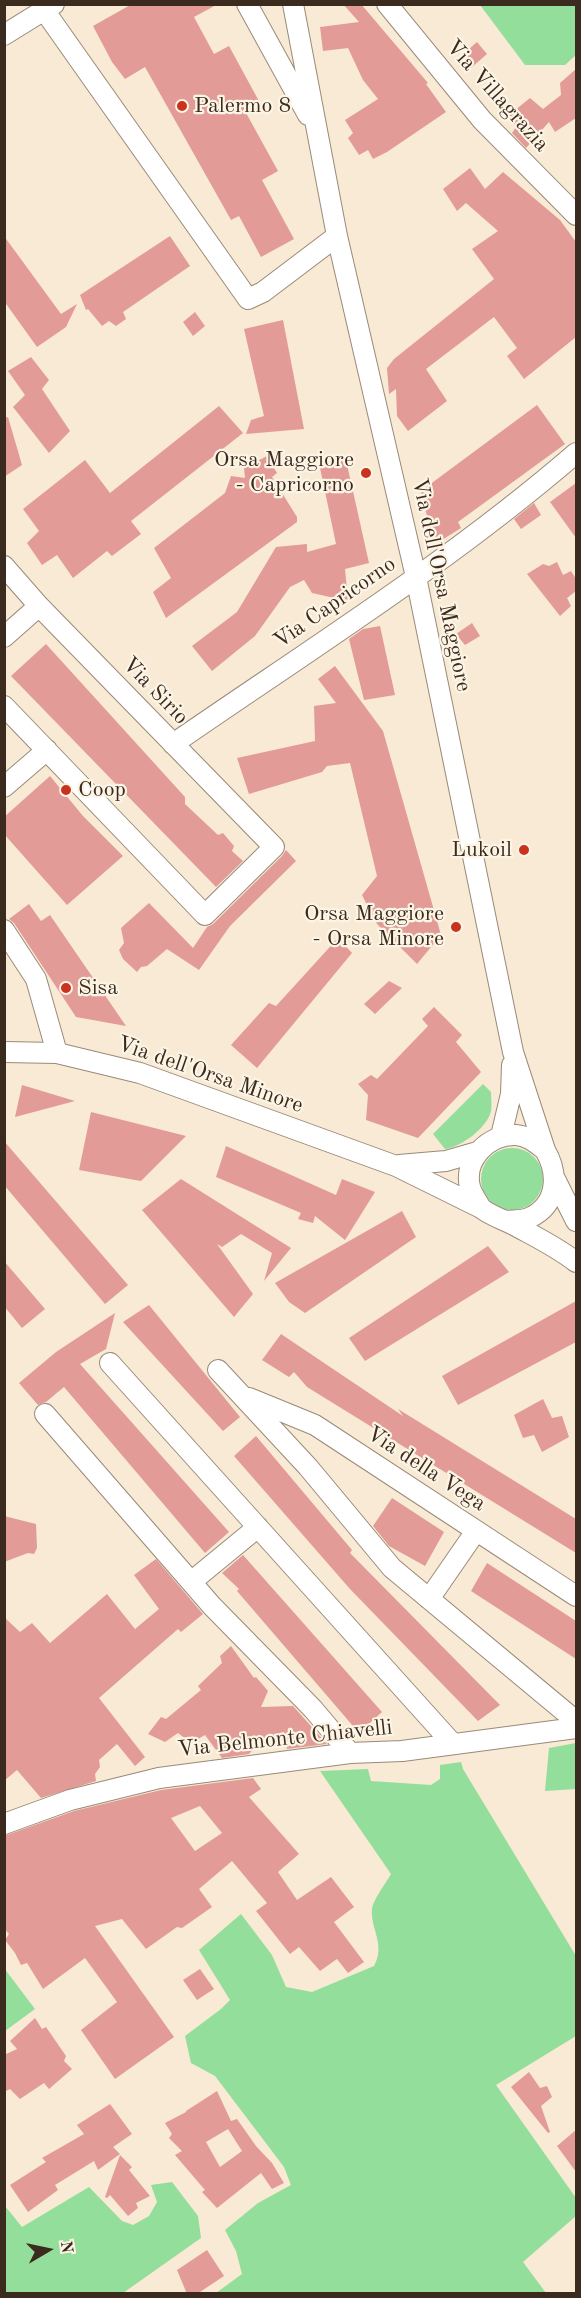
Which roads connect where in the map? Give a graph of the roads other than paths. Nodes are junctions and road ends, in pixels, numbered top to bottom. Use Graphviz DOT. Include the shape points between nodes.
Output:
graph roads {
  1 [pos="248,4"];
  2 [pos="292,4"];
  3 [pos="387,4"];
  4 [pos="49,7"];
  5 [pos="4,35"];
  6 [pos="316,130"];
  7 [pos="576,215"];
  8 [pos="337,236"];
  9 [pos="576,453"];
  10 [pos="4,566"];
  11 [pos="416,577"];
  12 [pos="39,606"];
  13 [pos="4,637"];
  14 [pos="4,706"];
  15 [pos="173,744"];
  16 [pos="47,750"];
  17 [pos="4,787"];
  18 [pos="4,930"];
  19 [pos="4,1052"];
  20 [pos="513,1052"];
  21 [pos="57,1053"];
  22 [pos="501,1136"];
  23 [pos="545,1150"];
  24 [pos="477,1152"];
  25 [pos="396,1166"];
  26 [pos="555,1179"];
  27 [pos="481,1208"];
  28 [pos="506,1221"];
  29 [pos="576,1221"];
  30 [pos="576,1262"];
  31 [pos="110,1363"];
  32 [pos="218,1370"];
  33 [pos="241,1395"];
  34 [pos="45,1414"];
  35 [pos="258,1527"];
  36 [pos="476,1531"];
  37 [pos="191,1582"];
  38 [pos="576,1596"];
  39 [pos="429,1599"];
  40 [pos="576,1721"];
  41 [pos="576,1728"];
  42 [pos="453,1744"];
  43 [pos="350,1753"];
  44 [pos="4,1824"];
  1 -- 6 [label="street, Via dell'Orsa Maggiore"];
  2 -- 6 [label="street, Via dell'Orsa Maggiore"];
  3 -- 7 [label="street, Via Villagrazia" via="482,120"];
  4 -- 5 [label="street"];
  4 -- 8 [label="street" via="248,299 264,292"];
  6 -- 8 [label="street, Via dell'Orsa Maggiore"];
  8 -- 11 [label="street, Via dell'Orsa Maggiore"];
  9 -- 11 [label="street, Via Capricorno"];
  10 -- 12 [label="street, Via Sirio"];
  11 -- 15 [label="street, Via Capricorno"];
  11 -- 20 [label="street, Via dell'Orsa Maggiore"];
  12 -- 13 [label="street"];
  12 -- 15 [label="street, Via Sirio"];
  14 -- 16 [label="street"];
  15 -- 16 [label="street, Via Sirio" via="274,847 205,915"];
  16 -- 17 [label="street"];
  18 -- 21 [label="street" via="36,979"];
  19 -- 21 [label="street, Via dell'Orsa Minore"];
  20 -- 22 [label="street" via="511,1094"];
  20 -- 23 [label="street"];
  21 -- 25 [label="street, Via dell'Orsa Minore" via="140,1073"];
  22 -- 23 [label="street" via="530,1139"];
  22 -- 24 [label="street"];
  23 -- 26 [label="street"];
  24 -- 25 [label="street" via="447,1161"];
  24 -- 27 [label="street" via="470,1186"];
  25 -- 27 [label="street, Via dell'Orsa Minore"];
  26 -- 28 [label="street" via="543,1209 528,1218"];
  26 -- 29 [label="street"];
  27 -- 28 [label="street"];
  28 -- 30 [label="street" via="556,1246"];
  31 -- 35 [label="street"];
  32 -- 33 [label="street"];
  33 -- 36 [label="street, Via della Vega" via="315,1425"];
  33 -- 39 [label="street" via="309,1467 392,1568"];
  34 -- 37 [label="street"];
  35 -- 37 [label="street"];
  35 -- 42 [label="street"];
  36 -- 38 [label="street, Via della Vega"];
  36 -- 39 [label="street"];
  37 -- 43 [label="street"];
  39 -- 40 [label="street"];
  41 -- 42 [label="street, Via Belmonte Chiavelli"];
  42 -- 43 [label="street, Via Belmonte Chiavelli"];
  43 -- 44 [label="street, Via Belmonte Chiavelli" via="159,1778 70,1800"];
}
